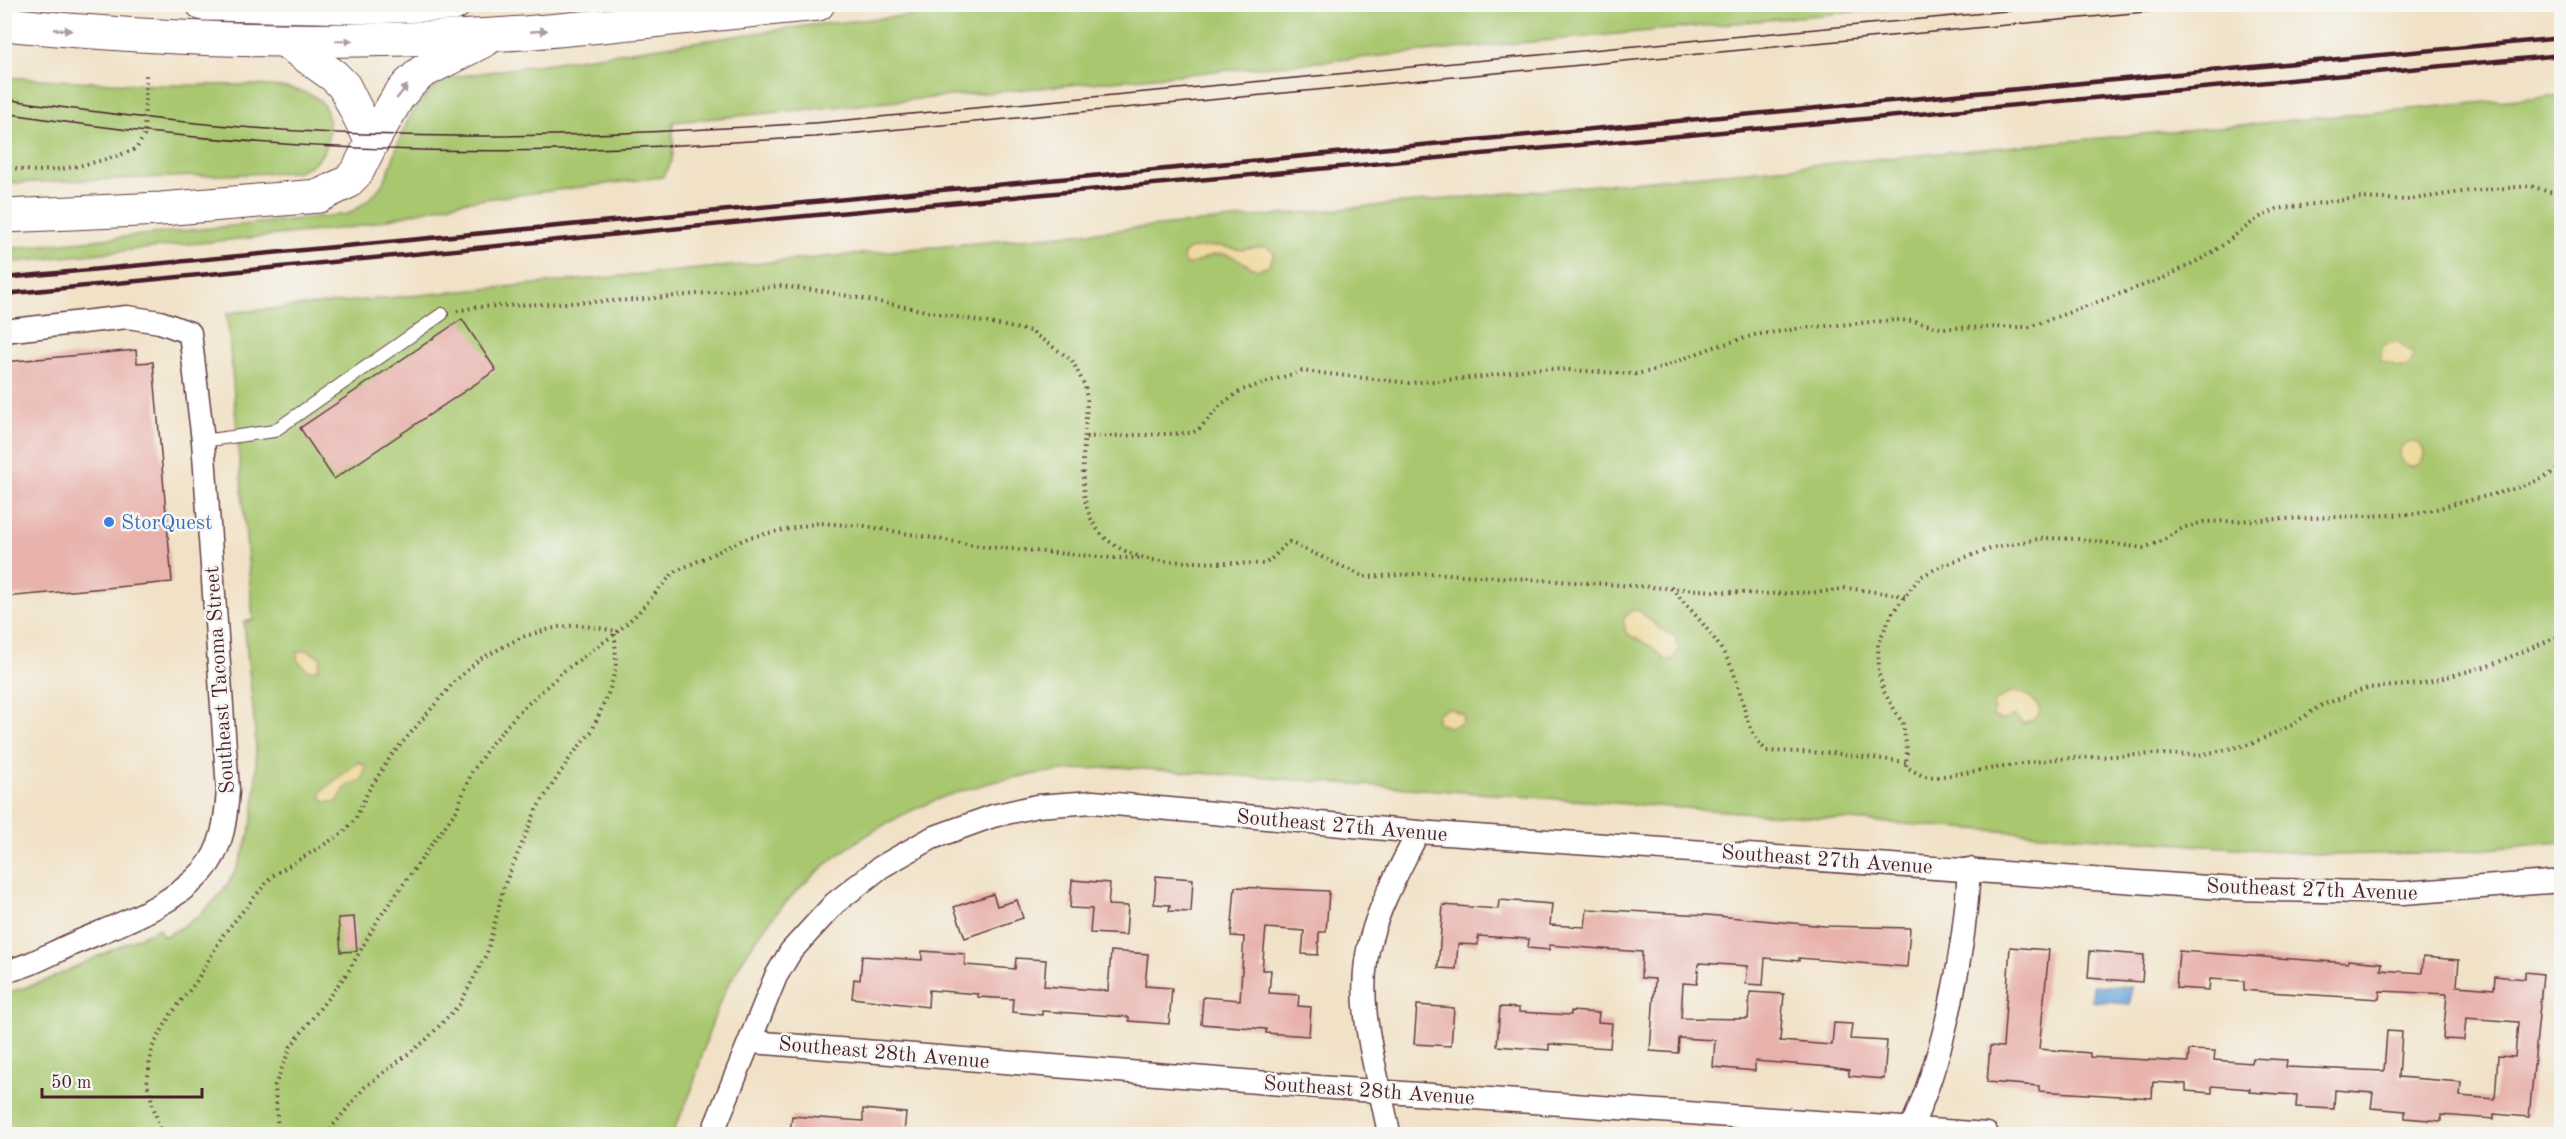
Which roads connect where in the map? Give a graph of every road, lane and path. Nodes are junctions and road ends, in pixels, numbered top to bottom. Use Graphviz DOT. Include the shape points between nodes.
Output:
graph roads {
  1 [pos="203,4"];
  2 [pos="454,4"];
  3 [pos="818,4"];
  4 [pos="210,5"];
  5 [pos="281,5"];
  6 [pos="4,24"];
  7 [pos="494,35"];
  8 [pos="285,41"];
  9 [pos="146,75"];
  10 [pos="372,142"];
  11 [pos="4,165"];
  12 [pos="2562,196"];
  13 [pos="4,202"];
  14 [pos="20,216"];
  15 [pos="4,232"];
  16 [pos="442,314"];
  17 [pos="4,331"];
  18 [pos="1086,437"];
  19 [pos="202,441"];
  20 [pos="2562,467"];
  21 [pos="1142,558"];
  22 [pos="1670,587"];
  23 [pos="1905,596"];
  24 [pos="616,632"];
  25 [pos="2562,635"];
  26 [pos="1906,762"];
  27 [pos="1418,832"];
  28 [pos="1970,869"];
  29 [pos="2562,881"];
  30 [pos="4,972"];
  31 [pos="751,1042"];
  32 [pos="1381,1090"];
  33 [pos="1909,1132"];
  34 [pos="161,1134"];
  35 [pos="278,1134"];
  36 [pos="326,1134"];
  37 [pos="712,1134"];
  38 [pos="1389,1134"];
  39 [pos="1987,1134"];
  1 -- 4 [label="highway"];
  2 -- 5 [label="highway"];
  7 -- 3 [label="highway, one-way"];
  4 -- 5 [label="highway"];
  6 -- 8 [label="highway, one-way" via="129,35"];
  8 -- 7 [label="highway, one-way"];
  10 -- 7 [label="highway, one-way" via="398,97 422,72"];
  8 -- 10 [label="highway" via="344,86"];
  9 -- 11 [label="path" via="144,136 136,149 43,172"];
  10 -- 14 [label="highway" via="357,172 346,183 319,196"];
  12 -- 18 [label="path" via="2531,186 2407,200 2358,198 2277,209 2258,218 2212,253 2166,277 2029,327 1943,328 1896,320 1803,328 1755,335 1635,374 1535,368 1409,383 1302,370 1242,390 1191,433"];
  13 -- 14 [label="highway"];
  14 -- 15 [label="highway"];
  16 -- 18 [label="path" via="476,307 634,300 780,286 1013,326 1030,331 1072,360 1086,393"];
  16 -- 19 [label="lane" via="274,431"];
  17 -- 19 [label="street, Southeast Tacoma Street" via="127,317 160,321 190,333"];
  18 -- 21 [label="path" via="1083,490 1090,522 1107,540"];
  19 -- 30 [label="street, Southeast Tacoma Street" via="227,760 228,790 222,834 204,870 152,908"];
  20 -- 23 [label="path" via="2510,490 2416,514 2204,522 2182,528 2143,548 2044,538 1996,547 1920,577"];
  21 -- 22 [label="path" via="1264,564 1289,542 1365,577 1432,573"];
  21 -- 24 [label="path" via="979,546 864,526 818,523 750,537 695,561 675,572"];
  22 -- 23 [label="path" via="1761,594 1847,588"];
  22 -- 26 [label="path" via="1709,629 1731,667 1754,734 1767,751 1832,753"];
  23 -- 26 [label="path" via="1878,643 1878,653 1884,692 1903,724"];
  24 -- 34 [label="path" via="579,625 558,627 522,637 480,659 455,681 391,756 355,820 343,833 272,876 223,935 152,1048 147,1083"];
  24 -- 35 [label="path" via="565,670 518,713 472,772 456,811 379,918 348,972 291,1046 275,1085"];
  24 -- 36 [label="path" via="610,689 592,731 537,808 504,886 487,953 460,1004 425,1041 365,1087"];
  25 -- 26 [label="path" via="2491,665 2421,684 2367,688 2320,706 2292,725 2251,744 2200,755 2054,759 1937,777 1923,776 1906,767"];
  27 -- 28 [label="street, Southeast 27th Avenue"];
  27 -- 31 [label="street, Southeast 27th Avenue" via="1093,802 1037,806 993,816 932,838 881,867 835,903 791,951 776,976"];
  27 -- 32 [label="street" via="1370,940 1365,985 1367,1024"];
  28 -- 29 [label="street, Southeast 27th Avenue" via="2236,889 2403,893"];
  28 -- 33 [label="street" via="1966,923 1952,998"];
  31 -- 32 [label="street, Southeast 28th Avenue"];
  31 -- 37 [label="street, Southeast 27th Avenue"];
  32 -- 33 [label="street, Southeast 28th Avenue"];
  32 -- 38 [label="street"];
  33 -- 39 [label="street, Southeast 28th Avenue"];
}
